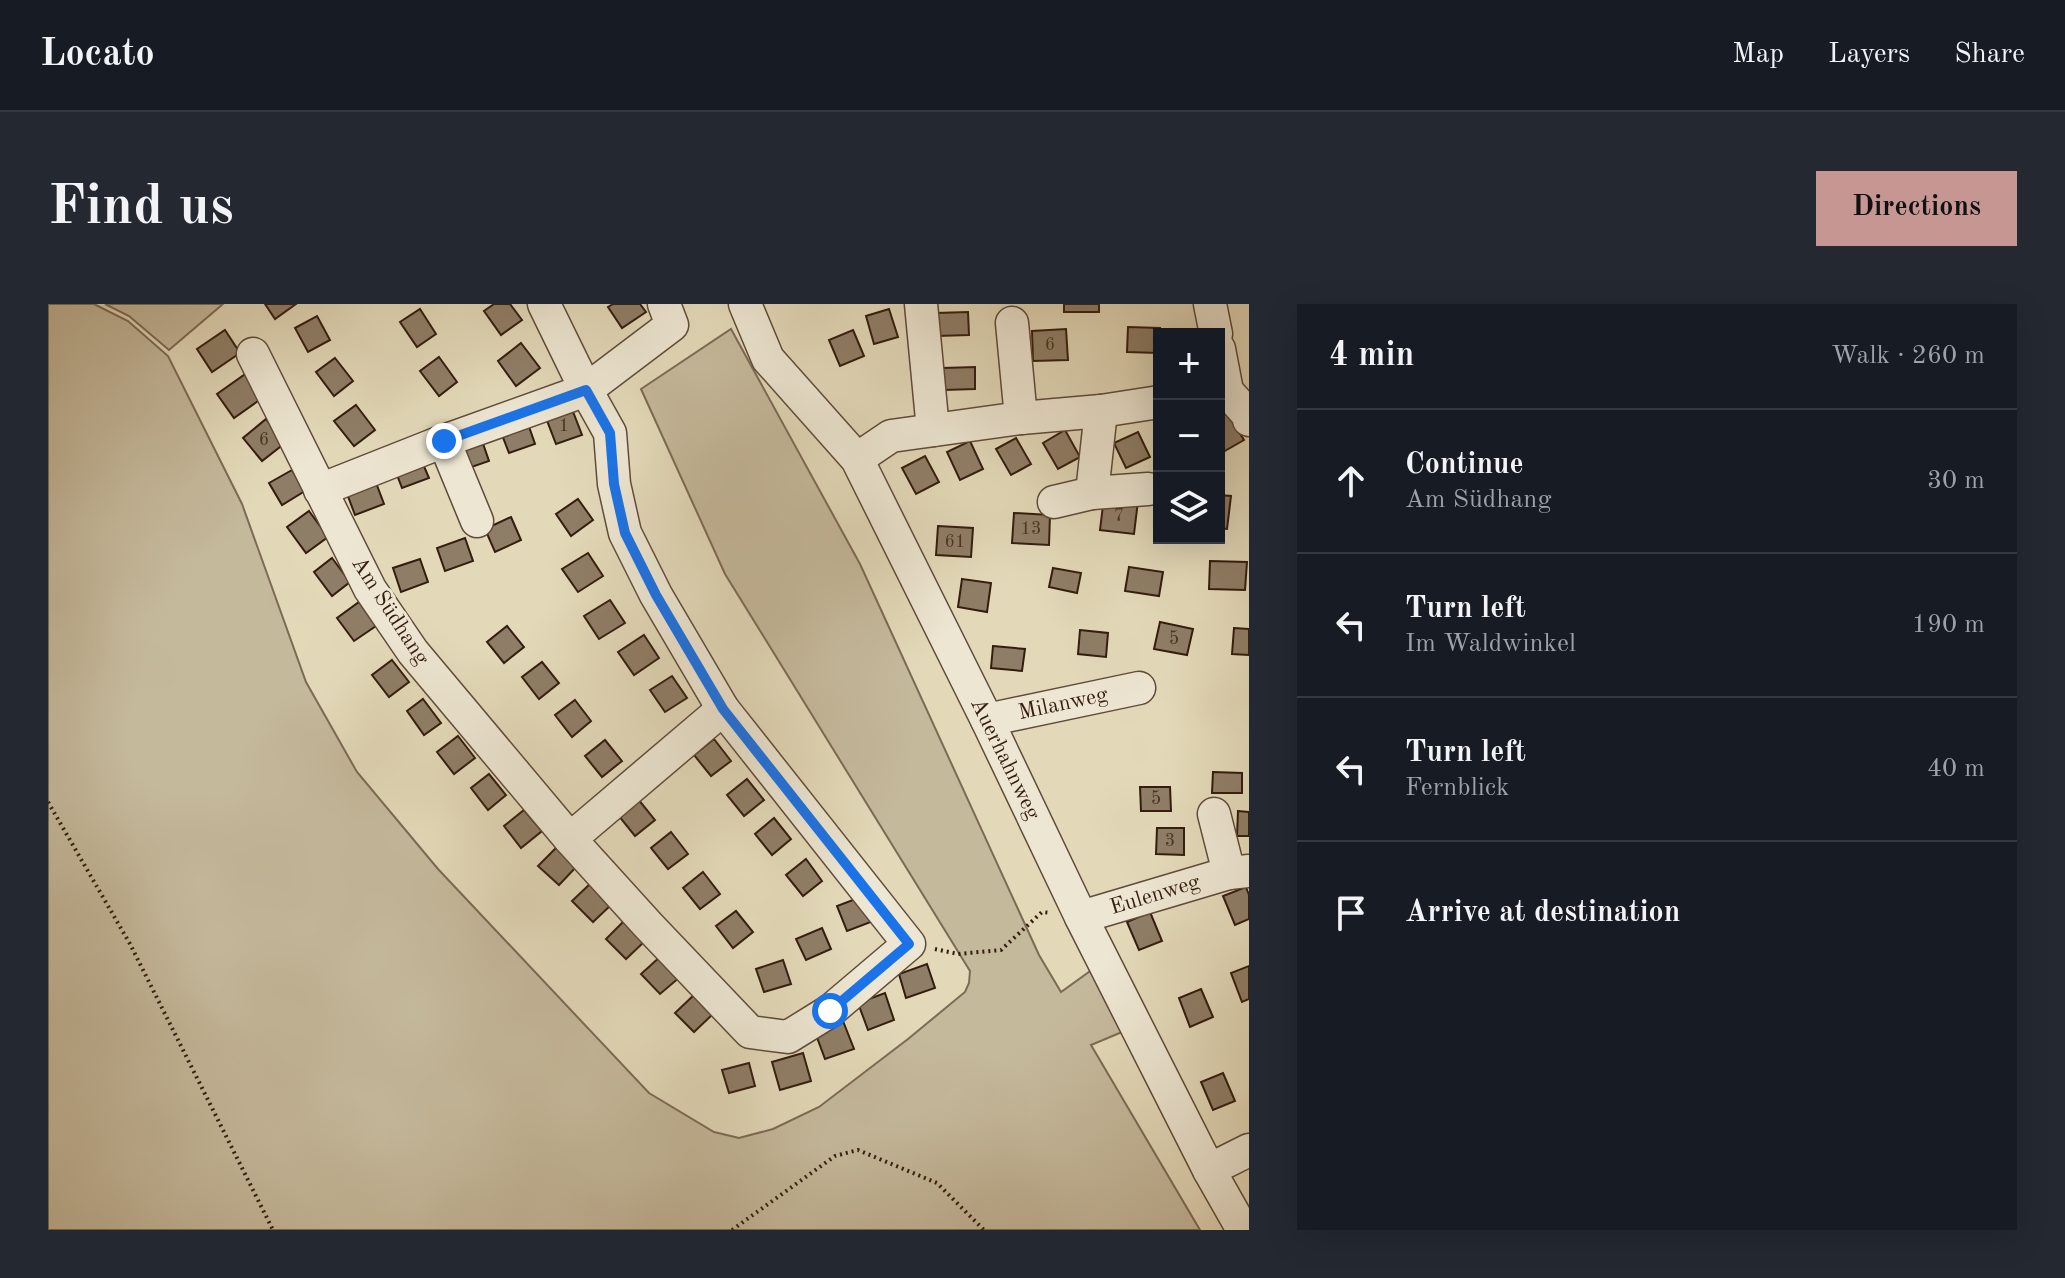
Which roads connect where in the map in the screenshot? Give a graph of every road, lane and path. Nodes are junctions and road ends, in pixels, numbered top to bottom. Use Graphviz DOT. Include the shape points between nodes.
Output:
graph roads {
  1 [pos="544,304"];
  2 [pos="664,304"];
  3 [pos="745,304"];
  4 [pos="921,304"];
  5 [pos="1210,304"];
  6 [pos="1012,323"];
  7 [pos="1215,328"];
  8 [pos="253,354"];
  9 [pos="586,390"];
  10 [pos="1225,394"];
  11 [pos="1153,403"];
  12 [pos="1101,411"];
  13 [pos="1021,418"];
  14 [pos="1249,420"];
  15 [pos="933,430"];
  16 [pos="444,441"];
  17 [pos="857,459"];
  18 [pos="1148,489"];
  19 [pos="320,490"];
  20 [pos="1092,493"];
  21 [pos="1054,502"];
  22 [pos="477,521"];
  23 [pos="1139,688"];
  24 [pos="723,709"];
  25 [pos="987,720"];
  26 [pos="48,802"];
  27 [pos="1214,814"];
  28 [pos="570,839"];
  29 [pos="1239,872"];
  30 [pos="1081,917"];
  31 [pos="909,944"];
  32 [pos="1249,1150"];
  33 [pos="1209,1170"];
  34 [pos="273,1230"];
  35 [pos="732,1230"];
  36 [pos="984,1230"];
  37 [pos="1243,1230"];
  1 -- 9 [label="street"];
  2 -- 9 [label="street" via="672,325"];
  3 -- 17 [label="street, Auerhahnweg" via="768,359"];
  4 -- 15 [label="street"];
  5 -- 7 [label="street"];
  6 -- 13 [label="street"];
  8 -- 19 [label="street, Am Südhang"];
  9 -- 16 [label="street"];
  9 -- 24 [label="street" via="610,433 625,533"];
  10 -- 14 [label="street"];
  11 -- 12 [label="street"];
  12 -- 13 [label="street"];
  12 -- 20 [label="street"];
  13 -- 15 [label="street"];
  15 -- 17 [label="street" via="891,436"];
  16 -- 19 [label="street"];
  16 -- 22 [label="street"];
  17 -- 25 [label="street, Auerhahnweg"];
  18 -- 20 [label="street"];
  19 -- 28 [label="street, Am Südhang" via="370,589 413,652"];
  20 -- 21 [label="street"];
  23 -- 25 [label="street, Milanweg"];
  24 -- 28 [label="street"];
  24 -- 31 [label="street"];
  25 -- 30 [label="street, Auerhahnweg"];
  26 -- 34 [label="path" via="130,944"];
  27 -- 29 [label="street, Eulenweg"];
  28 -- 31 [label="street, Am Südhang" via="750,1032 788,1037 830,1011"];
  29 -- 30 [label="street, Eulenweg"];
  30 -- 31 [label="path" via="1042,912 1001,950 958,954"];
  30 -- 33 [label="street, Auerhahnweg"];
  32 -- 33 [label="street"];
  33 -- 37 [label="street, Auerhahnweg"];
  35 -- 36 [label="path" via="835,1156 858,1150 937,1183"];
}
